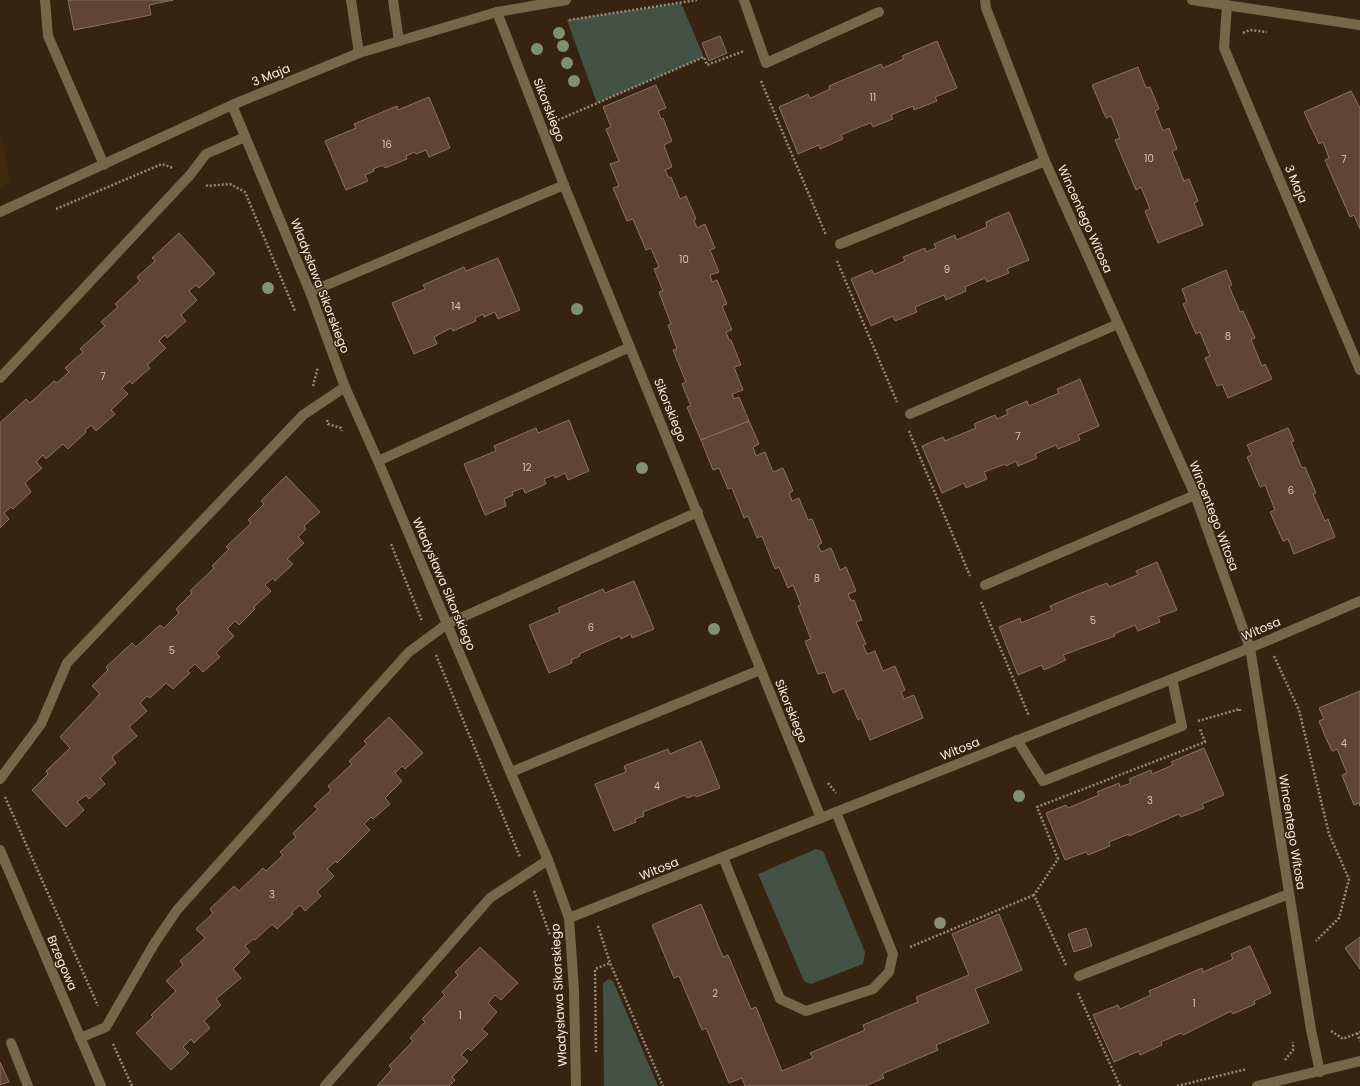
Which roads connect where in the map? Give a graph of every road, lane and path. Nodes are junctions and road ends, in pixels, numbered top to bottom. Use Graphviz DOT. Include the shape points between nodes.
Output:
graph roads {
  1 [pos="45,0"];
  2 [pos="351,0"];
  3 [pos="392,0"];
  4 [pos="566,0"];
  5 [pos="697,0"];
  6 [pos="744,0"];
  7 [pos="985,0"];
  8 [pos="1192,0"];
  9 [pos="1227,5"];
  10 [pos="497,12"];
  11 [pos="879,12"];
  12 [pos="567,20"];
  13 [pos="1360,25"];
  14 [pos="1274,33"];
  15 [pos="1241,38"];
  16 [pos="399,41"];
  17 [pos="747,49"];
  18 [pos="359,53"];
  19 [pos="760,78"];
  20 [pos="232,105"];
  21 [pos="555,121"];
  22 [pos="245,137"];
  23 [pos="1045,161"];
  24 [pos="104,165"];
  25 [pos="190,175"];
  26 [pos="564,185"];
  27 [pos="51,210"];
  28 [pos="0,212"];
  29 [pos="828,239"];
  30 [pos="840,244"];
  31 [pos="834,254"];
  32 [pos="310,292"];
  33 [pos="297,315"];
  34 [pos="1118,324"];
  35 [pos="630,347"];
  36 [pos="318,366"];
  37 [pos="1360,370"];
  38 [pos="0,378"];
  39 [pos="345,387"];
  40 [pos="321,402"];
  41 [pos="899,407"];
  42 [pos="910,414"];
  43 [pos="908,429"];
  44 [pos="344,433"];
  45 [pos="378,460"];
  46 [pos="1195,495"];
  47 [pos="698,512"];
  48 [pos="388,537"];
  49 [pos="973,583"];
  50 [pos="985,585"];
  51 [pos="979,597"];
  52 [pos="1360,601"];
  53 [pos="447,624"];
  54 [pos="429,638"];
  55 [pos="1266,641"];
  56 [pos="1250,648"];
  57 [pos="760,670"];
  58 [pos="1172,679"];
  59 [pos="1241,717"];
  60 [pos="1031,722"];
  61 [pos="1017,740"];
  62 [pos="511,772"];
  63 [pos="0,779"];
  64 [pos="4,793"];
  65 [pos="836,812"];
  66 [pos="821,818"];
  67 [pos="0,850"];
  68 [pos="722,857"];
  69 [pos="548,860"];
  70 [pos="527,874"];
  71 [pos="1289,894"];
  72 [pos="1034,895"];
  73 [pos="592,909"];
  74 [pos="569,918"];
  75 [pos="550,936"];
  76 [pos="1314,942"];
  77 [pos="893,954"];
  78 [pos="610,963"];
  79 [pos="1069,972"];
  80 [pos="1079,976"];
  81 [pos="1075,986"];
  82 [pos="98,1008"];
  83 [pos="1329,1026"];
  84 [pos="1311,1030"];
  85 [pos="1332,1032"];
  86 [pos="1359,1033"];
  87 [pos="80,1038"];
  88 [pos="111,1038"];
  89 [pos="1360,1040"];
  90 [pos="11,1043"];
  91 [pos="596,1055"];
  92 [pos="1360,1061"];
  93 [pos="1278,1062"];
  94 [pos="1251,1068"];
  95 [pos="1320,1072"];
  96 [pos="28,1086"];
  97 [pos="100,1086"];
  98 [pos="132,1086"];
  99 [pos="325,1086"];
  100 [pos="576,1086"];
  101 [pos="663,1086"];
  102 [pos="1120,1086"];
  103 [pos="1177,1086"];
  104 [pos="1257,1086"];
  1 -- 24 [label="street" via="48,36"];
  2 -- 18 [label="street"];
  3 -- 16 [label="street"];
  4 -- 10 [label="street, 3 Maja"];
  5 -- 12 [label="path"];
  6 -- 11 [label="street" via="766,63"];
  7 -- 23 [label="street, Wincentego Witosa"];
  8 -- 9 [label="street"];
  9 -- 13 [label="street"];
  9 -- 37 [label="street, 3 Maja" via="1224,48"];
  10 -- 16 [label="street, 3 Maja"];
  10 -- 26 [label="street, Sikorskiego"];
  14 -- 15 [label="path" via="1250,30 1244,32"];
  16 -- 18 [label="street, 3 Maja"];
  17 -- 21 [label="path" via="707,65 704,57"];
  18 -- 20 [label="street, 3 Maja"];
  19 -- 29 [label="path"];
  20 -- 22 [label="street, Władysława Sikorskiego"];
  20 -- 24 [label="street, 3 Maja"];
  22 -- 25 [label="street" via="206,154"];
  22 -- 32 [label="street, Władysława Sikorskiego"];
  23 -- 30 [label="street"];
  23 -- 34 [label="street, Wincentego Witosa"];
  24 -- 28 [label="street, 3 Maja"];
  25 -- 27 [label="path" via="162,164"];
  25 -- 33 [label="path" via="208,186 230,184 246,192"];
  25 -- 38 [label="street"];
  26 -- 32 [label="street"];
  26 -- 35 [label="street, Sikorskiego"];
  31 -- 41 [label="path"];
  32 -- 39 [label="street, Władysława Sikorskiego"];
  34 -- 42 [label="street"];
  34 -- 46 [label="street, Wincentego Witosa"];
  35 -- 45 [label="street"];
  35 -- 47 [label="street, Sikorskiego"];
  36 -- 40 [label="path" via="313,386"];
  39 -- 40 [label="street"];
  39 -- 45 [label="street, Władysława Sikorskiego"];
  40 -- 44 [label="path" via="328,424 340,428"];
  40 -- 63 [label="street" via="303,414 67,663 41,724"];
  43 -- 49 [label="path"];
  45 -- 53 [label="street, Władysława Sikorskiego"];
  46 -- 50 [label="street"];
  46 -- 56 [label="street, Wincentego Witosa"];
  47 -- 53 [label="street"];
  47 -- 57 [label="street, Sikorskiego"];
  48 -- 54 [label="path"];
  51 -- 60 [label="path"];
  52 -- 55 [label="street, Witosa"];
  53 -- 54 [label="street"];
  53 -- 62 [label="street, Władysława Sikorskiego"];
  54 -- 70 [label="path"];
  54 -- 87 [label="street" via="410,652 177,910 154,944 106,1027"];
  55 -- 56 [label="street, Witosa"];
  55 -- 76 [label="path" via="1299,710 1329,834 1349,879 1339,918"];
  56 -- 58 [label="street, Witosa"];
  56 -- 71 [label="street, Wincentego Witosa"];
  57 -- 62 [label="street"];
  57 -- 66 [label="street, Sikorskiego"];
  58 -- 61 [label="street, Witosa"];
  58 -- 61 [label="street" via="1182,726 1043,781"];
  59 -- 72 [label="path" via="1240,709 1198,721 1205,742 1037,807 1058,859"];
  61 -- 65 [label="street, Witosa"];
  62 -- 69 [label="street, Władysława Sikorskiego"];
  64 -- 82 [label="path"];
  65 -- 66 [label="street, Witosa"];
  65 -- 77 [label="street"];
  66 -- 68 [label="street, Witosa"];
  67 -- 87 [label="street, Brzegowa"];
  68 -- 73 [label="street, Witosa"];
  68 -- 77 [label="street" via="780,998 806,1011 873,988 889,972"];
  69 -- 70 [label="street"];
  69 -- 74 [label="street, Władysława Sikorskiego"];
  70 -- 75 [label="path"];
  70 -- 99 [label="street" via="490,898"];
  71 -- 80 [label="street"];
  71 -- 84 [label="street, Wincentego Witosa"];
  72 -- 77 [label="path"];
  72 -- 79 [label="path"];
  73 -- 74 [label="street, Witosa"];
  73 -- 78 [label="path"];
  74 -- 100 [label="street, Władysława Sikorskiego"];
  78 -- 91 [label="path" via="595,969"];
  78 -- 101 [label="path"];
  81 -- 102 [label="path"];
  83 -- 85 [label="path"];
  84 -- 85 [label="path"];
  84 -- 93 [label="path" via="1293,1034 1293,1050 1285,1060"];
  84 -- 95 [label="street, Wincentego Witosa"];
  85 -- 86 [label="path" via="1343,1039"];
  86 -- 89 [label="path"];
  87 -- 97 [label="street, Brzegowa"];
  88 -- 98 [label="path"];
  90 -- 96 [label="street"];
  92 -- 95 [label="street"];
  94 -- 103 [label="path"];
  95 -- 104 [label="street"];
}
